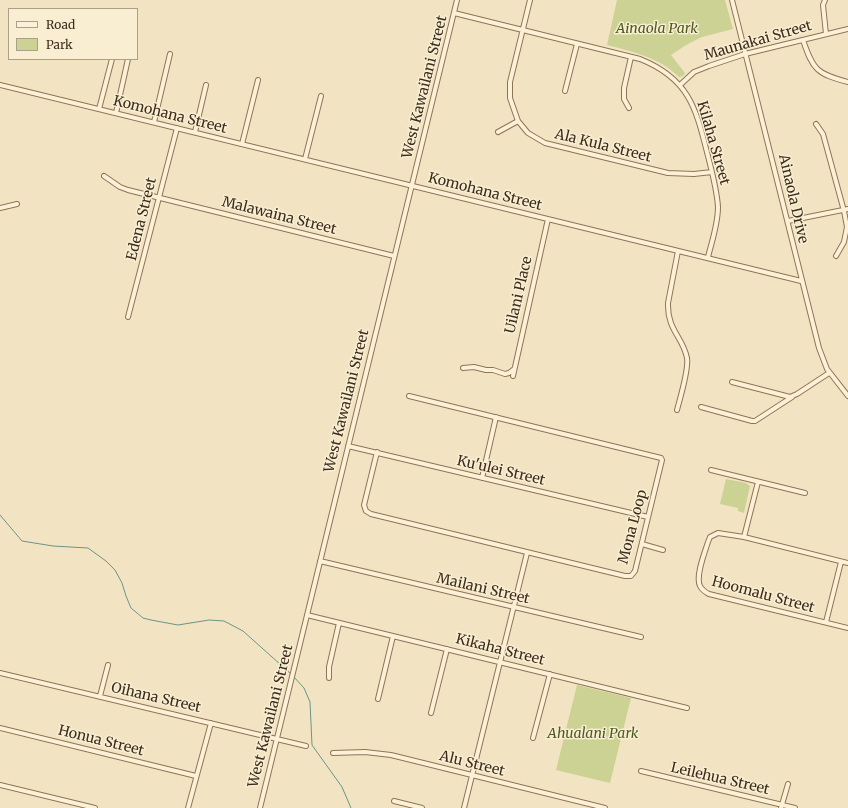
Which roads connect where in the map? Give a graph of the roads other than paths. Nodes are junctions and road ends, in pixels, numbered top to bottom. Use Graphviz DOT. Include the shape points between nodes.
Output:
graph roads {
  1 [pos="457,0"];
  2 [pos="530,0"];
  3 [pos="732,0"];
  4 [pos="825,0"];
  5 [pos="454,13"];
  6 [pos="848,29"];
  7 [pos="523,30"];
  8 [pos="826,34"];
  9 [pos="803,40"];
  10 [pos="577,44"];
  11 [pos="170,54"];
  12 [pos="745,54"];
  13 [pos="631,57"];
  14 [pos="112,60"];
  15 [pos="128,60"];
  16 [pos="258,80"];
  17 [pos="848,82"];
  18 [pos="0,85"];
  19 [pos="206,85"];
  20 [pos="680,85"];
  21 [pos="565,91"];
  22 [pos="321,96"];
  23 [pos="629,108"];
  24 [pos="100,109"];
  25 [pos="116,113"];
  26 [pos="518,121"];
  27 [pos="154,122"];
  28 [pos="816,124"];
  29 [pos="176,128"];
  30 [pos="195,132"];
  31 [pos="498,132"];
  32 [pos="242,144"];
  33 [pos="306,159"];
  34 [pos="712,172"];
  35 [pos="104,176"];
  36 [pos="412,186"];
  37 [pos="159,198"];
  38 [pos="17,204"];
  39 [pos="0,208"];
  40 [pos="846,210"];
  41 [pos="548,219"];
  42 [pos="788,221"];
  43 [pos="678,251"];
  44 [pos="394,256"];
  45 [pos="836,256"];
  46 [pos="708,257"];
  47 [pos="801,281"];
  48 [pos="128,317"];
  49 [pos="464,368"];
  50 [pos="514,368"];
  51 [pos="830,373"];
  52 [pos="512,376"];
  53 [pos="732,382"];
  54 [pos="794,395"];
  55 [pos="409,396"];
  56 [pos="848,396"];
  57 [pos="701,407"];
  58 [pos="677,410"];
  59 [pos="496,417"];
  60 [pos="348,446"];
  61 [pos="377,452"];
  62 [pos="711,470"];
  63 [pos="482,478"];
  64 [pos="758,482"];
  65 [pos="805,493"];
  66 [pos="648,517"];
  67 [pos="744,537"];
  68 [pos="642,544"];
  69 [pos="663,550"];
  70 [pos="527,553"];
  71 [pos="320,561"];
  72 [pos="841,562"];
  73 [pos="848,563"];
  74 [pos="514,608"];
  75 [pos="307,615"];
  76 [pos="826,622"];
  77 [pos="339,623"];
  78 [pos="848,628"];
  79 [pos="393,636"];
  80 [pos="641,637"];
  81 [pos="447,649"];
  82 [pos="500,662"];
  83 [pos="108,665"];
  84 [pos="0,673"];
  85 [pos="550,674"];
  86 [pos="329,678"];
  87 [pos="100,696"];
  88 [pos="378,699"];
  89 [pos="687,708"];
  90 [pos="431,713"];
  91 [pos="211,723"];
  92 [pos="0,728"];
  93 [pos="533,738"];
  94 [pos="277,739"];
  95 [pos="306,746"];
  96 [pos="334,753"];
  97 [pos="641,771"];
  98 [pos="196,776"];
  99 [pos="472,776"];
  100 [pos="788,784"];
  101 [pos="0,785"];
  102 [pos="394,801"];
  103 [pos="74,806"];
  104 [pos="782,806"];
  105 [pos="95,808"];
  106 [pos="188,808"];
  107 [pos="260,808"];
  108 [pos="422,808"];
  109 [pos="464,808"];
  110 [pos="605,808"];
  111 [pos="795,808"];
  1 -- 5 [label="street, West Kawailani Street"];
  2 -- 7 [label="street, Ala Kula Street"];
  3 -- 12 [label="street, Ainaola Drive"];
  4 -- 8 [label="street" via="823,6"];
  5 -- 7 [label="street, Kilaha Street"];
  5 -- 36 [label="street, West Kawailani Street"];
  6 -- 8 [label="street, Maunakai Street"];
  7 -- 10 [label="street, Kilaha Street"];
  7 -- 26 [label="street, Ala Kula Street" via="510,82 510,98"];
  8 -- 9 [label="street, Maunakai Street"];
  9 -- 12 [label="street, Maunakai Street"];
  9 -- 17 [label="street" via="808,57 817,69 829,77"];
  10 -- 13 [label="street, Kilaha Street"];
  10 -- 21 [label="street"];
  11 -- 27 [label="street"];
  12 -- 20 [label="street, Maunakai Street" via="694,72"];
  12 -- 42 [label="street, Ainaola Drive"];
  13 -- 20 [label="street, Kilaha Street" via="655,65"];
  13 -- 23 [label="street" via="624,88 624,99"];
  14 -- 24 [label="street"];
  15 -- 25 [label="street"];
  16 -- 32 [label="street"];
  18 -- 24 [label="street, Komohana Street"];
  19 -- 30 [label="street"];
  20 -- 34 [label="street, Kilaha Street" via="690,99 697,116"];
  22 -- 33 [label="street"];
  24 -- 25 [label="street, Komohana Street"];
  25 -- 27 [label="street, Komohana Street"];
  26 -- 31 [label="street"];
  26 -- 34 [label="street, Ala Kula Street" via="528,132 545,143 668,173"];
  27 -- 29 [label="street, Komohana Street"];
  28 -- 40 [label="street" via="823,134"];
  29 -- 30 [label="street, Komohana Street"];
  29 -- 37 [label="street, Edena Street"];
  30 -- 32 [label="street, Komohana Street"];
  32 -- 33 [label="street, Komohana Street"];
  33 -- 36 [label="street, Komohana Street"];
  34 -- 46 [label="street, Kilaha Street" via="718,207"];
  35 -- 37 [label="street, Malawaina Street" via="120,187"];
  36 -- 41 [label="street, Komohana Street"];
  36 -- 44 [label="street, West Kawailani Street"];
  37 -- 44 [label="street, Malawaina Street"];
  37 -- 48 [label="street, Edena Street"];
  38 -- 39 [label="street"];
  40 -- 42 [label="street"];
  40 -- 45 [label="street" via="846,235"];
  41 -- 43 [label="street, Komohana Street"];
  41 -- 50 [label="street, Uilani Place"];
  42 -- 47 [label="street, Ainaola Drive"];
  43 -- 46 [label="street, Komohana Street"];
  43 -- 58 [label="street" via="667,310 670,324 687,359"];
  44 -- 60 [label="street, West Kawailani Street"];
  46 -- 47 [label="street, Komohana Street"];
  47 -- 51 [label="street, Ainaola Drive" via="819,348"];
  49 -- 50 [label="street" via="474,367 505,374"];
  50 -- 52 [label="street, Uilani Place"];
  51 -- 54 [label="street"];
  51 -- 56 [label="street, Ainaola Drive"];
  53 -- 54 [label="street" via="782,395"];
  54 -- 57 [label="street" via="755,421"];
  55 -- 59 [label="street, Mona Loop"];
  59 -- 63 [label="street"];
  59 -- 66 [label="street, Mona Loop" via="660,458 662,460"];
  60 -- 61 [label="street, Ku'ulei Street"];
  60 -- 71 [label="street, West Kawailani Street"];
  61 -- 63 [label="street, Ku'ulei Street"];
  61 -- 70 [label="street, Mona Loop" via="364,505 366,511"];
  62 -- 64 [label="street"];
  63 -- 66 [label="street, Ku'ulei Street"];
  64 -- 65 [label="street"];
  64 -- 67 [label="street"];
  66 -- 68 [label="street, Mona Loop"];
  67 -- 72 [label="street, Hoomalu Street"];
  67 -- 76 [label="street, Hoomalu Street" via="718,533 710,538 698,578 704,591"];
  68 -- 69 [label="street"];
  68 -- 70 [label="street, Mona Loop" via="635,571 631,576"];
  70 -- 74 [label="street"];
  71 -- 74 [label="street, Mailani Street"];
  71 -- 75 [label="street, West Kawailani Street"];
  72 -- 73 [label="street, Hoomalu Street"];
  72 -- 76 [label="street"];
  74 -- 80 [label="street, Mailani Street"];
  74 -- 82 [label="street"];
  75 -- 77 [label="street, Kikaha Street"];
  75 -- 94 [label="street, West Kawailani Street"];
  76 -- 78 [label="street, Hoomalu Street"];
  77 -- 79 [label="street, Kikaha Street"];
  77 -- 86 [label="street"];
  79 -- 81 [label="street, Kikaha Street"];
  79 -- 88 [label="street"];
  81 -- 82 [label="street, Kikaha Street"];
  81 -- 90 [label="street"];
  82 -- 85 [label="street, Kikaha Street"];
  82 -- 99 [label="street"];
  83 -- 87 [label="street"];
  84 -- 87 [label="street, Oihana Street"];
  85 -- 89 [label="street, Kikaha Street"];
  85 -- 93 [label="street"];
  87 -- 91 [label="street, Oihana Street"];
  91 -- 94 [label="street, Oihana Street"];
  91 -- 98 [label="street"];
  92 -- 98 [label="street, Honua Street"];
  94 -- 95 [label="street, Oihana Street"];
  94 -- 107 [label="street, West Kawailani Street"];
  96 -- 99 [label="street, Alu Street" via="383,753"];
  97 -- 104 [label="street, Leilehua Street"];
  98 -- 106 [label="street"];
  99 -- 109 [label="street"];
  99 -- 110 [label="street, Alu Street"];
  100 -- 104 [label="street"];
  101 -- 103 [label="street"];
  102 -- 108 [label="street"];
  103 -- 105 [label="street"];
  104 -- 111 [label="street, Leilehua Street"];
}
